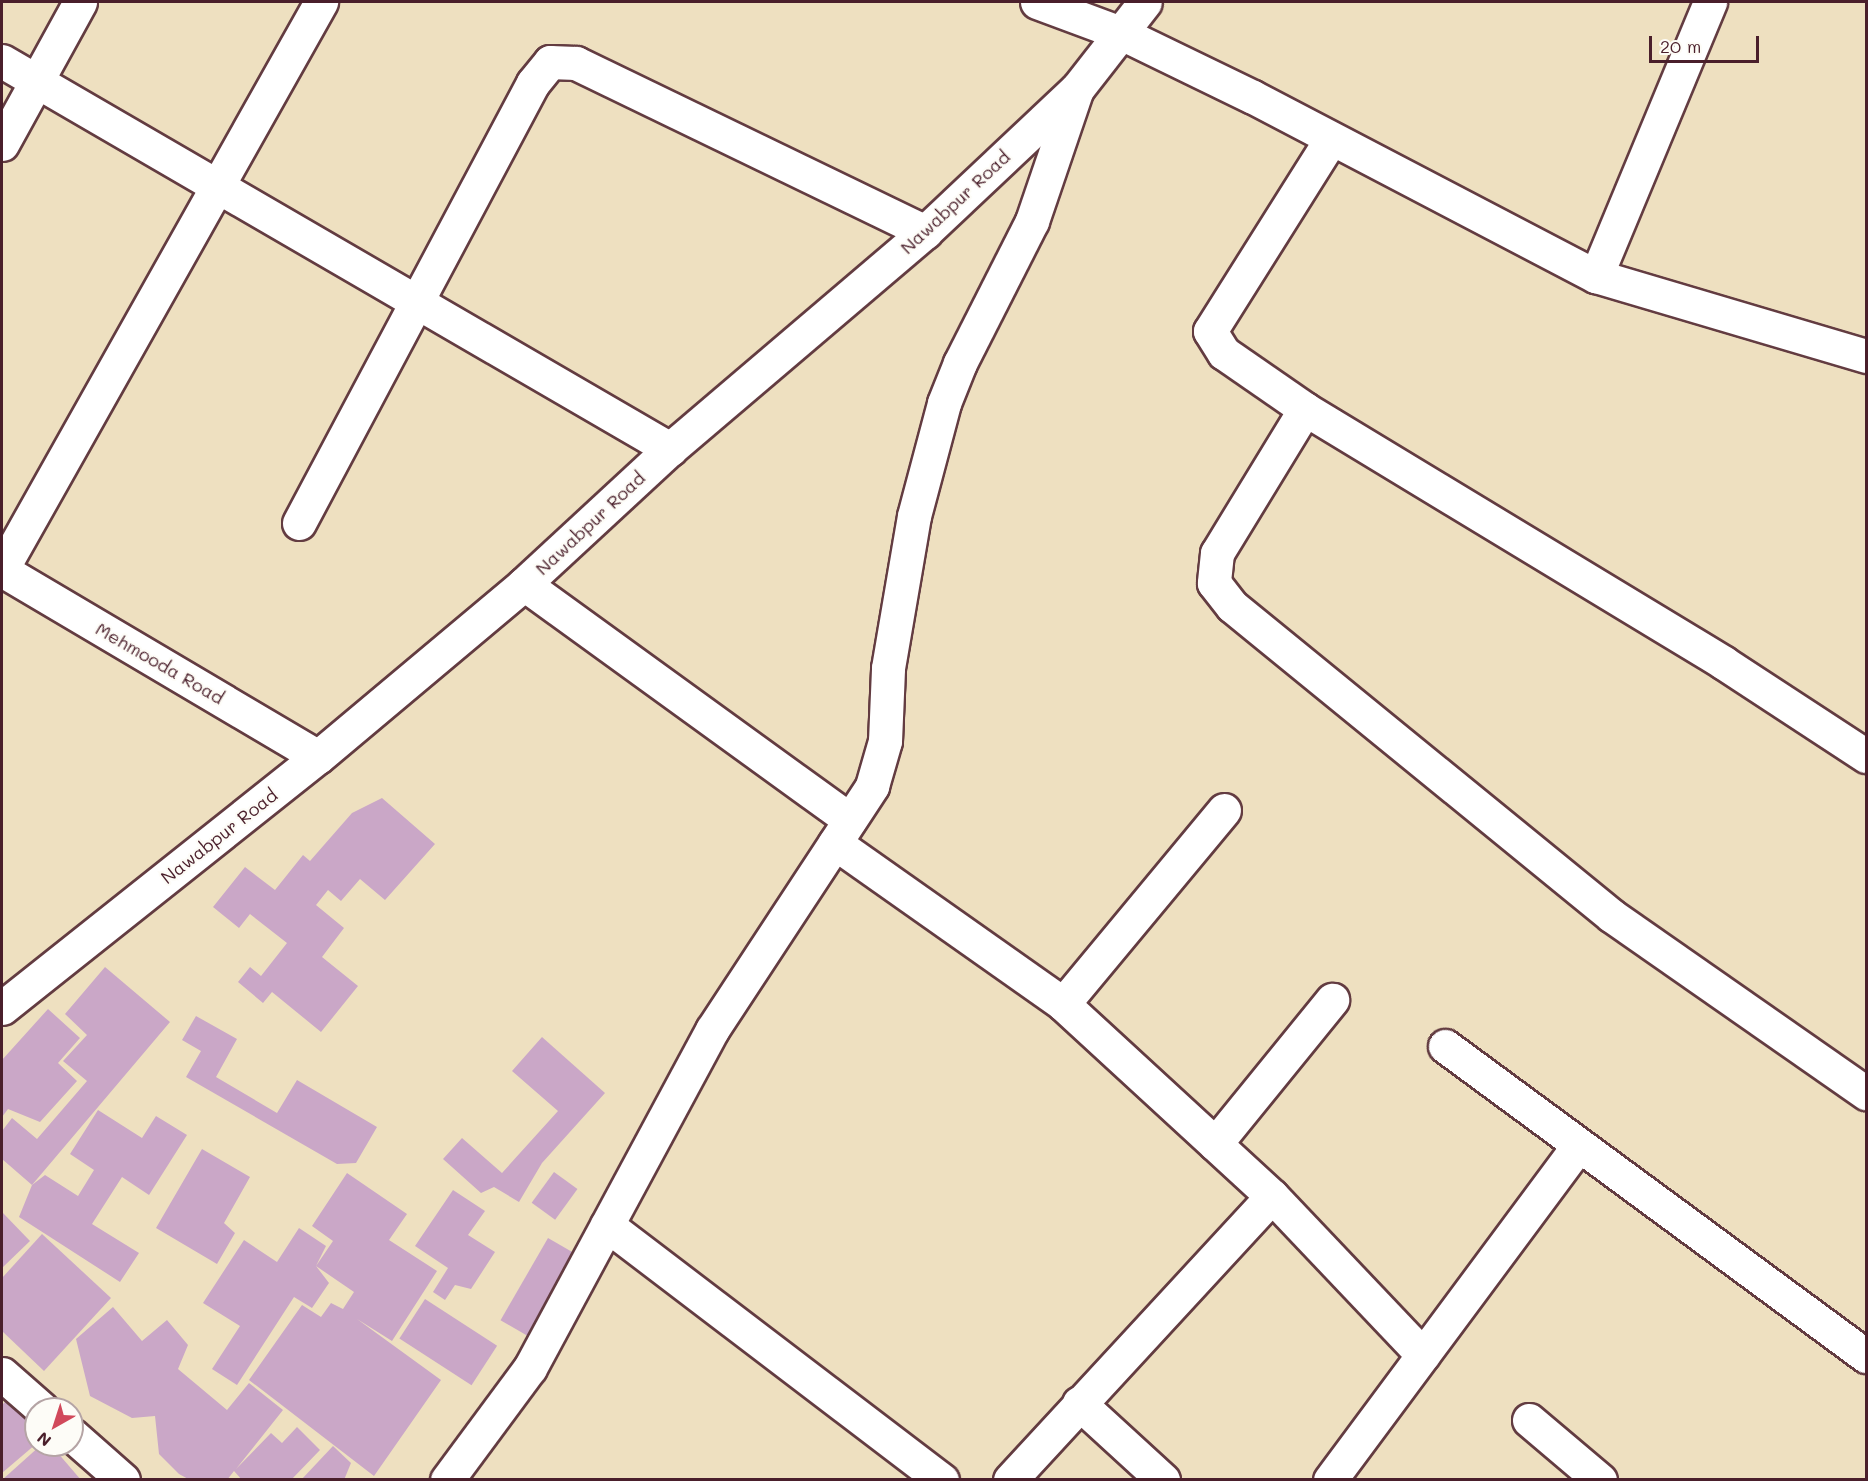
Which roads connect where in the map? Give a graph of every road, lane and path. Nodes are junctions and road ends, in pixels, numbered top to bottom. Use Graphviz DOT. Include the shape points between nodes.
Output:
graph roads {
  1 [pos="80,2"];
  2 [pos="321,2"];
  3 [pos="1038,2"];
  4 [pos="1145,2"];
  5 [pos="1710,2"];
  6 [pos="1123,34"];
  7 [pos="2,61"];
  8 [pos="36,81"];
  9 [pos="1077,89"];
  10 [pos="1331,139"];
  11 [pos="2,144"];
  12 [pos="217,186"];
  13 [pos="925,232"];
  14 [pos="1596,276"];
  15 [pos="416,301"];
  16 [pos="1866,353"];
  17 [pos="1305,410"];
  18 [pos="670,449"];
  19 [pos="299,523"];
  20 [pos="2,570"];
  21 [pos="524,584"];
  22 [pos="318,756"];
  23 [pos="1866,756"];
  24 [pos="1224,810"];
  25 [pos="843,831"];
  26 [pos="1332,1000"];
  27 [pos="1063,1004"];
  28 [pos="2,1008"];
  29 [pos="1445,1046"];
  30 [pos="1866,1093"];
  31 [pos="1215,1144"];
  32 [pos="1579,1145"];
  33 [pos="1272,1196"];
  34 [pos="607,1225"];
  35 [pos="1423,1354"];
  36 [pos="1866,1356"];
  37 [pos="2,1374"];
  38 [pos="28,1397"];
  39 [pos="1079,1403"];
  40 [pos="1529,1420"];
  41 [pos="84,1445"];
  42 [pos="123,1479"];
  43 [pos="447,1479"];
  44 [pos="942,1479"];
  45 [pos="1010,1479"];
  46 [pos="1163,1479"];
  47 [pos="1330,1479"];
  48 [pos="1600,1479"];
  1 -- 8 [label="street"];
  2 -- 12 [label="street"];
  3 -- 6 [label="street"];
  4 -- 6 [label="street, Nawabpur Road"];
  5 -- 14 [label="street"];
  6 -- 9 [label="street, Nawabpur Road"];
  6 -- 10 [label="street"];
  7 -- 8 [label="street"];
  8 -- 11 [label="street"];
  8 -- 12 [label="street"];
  9 -- 13 [label="street, Nawabpur Road"];
  9 -- 25 [label="street" via="1032,221 960,363 944,403 914,516 888,668 885,741 872,786"];
  10 -- 14 [label="street"];
  10 -- 17 [label="street" via="1210,332 1224,353"];
  12 -- 15 [label="street"];
  12 -- 20 [label="street"];
  13 -- 15 [label="street" via="576,63 550,62 533,83"];
  13 -- 18 [label="street, Nawabpur Road"];
  14 -- 16 [label="street"];
  15 -- 18 [label="street"];
  15 -- 19 [label="street"];
  17 -- 23 [label="street" via="1725,663"];
  17 -- 30 [label="street" via="1217,553 1214,583 1232,606 1593,902"];
  18 -- 21 [label="street, Nawabpur Road"];
  20 -- 22 [label="street, Mehmooda Road"];
  21 -- 22 [label="street, Nawabpur Road"];
  21 -- 25 [label="street"];
  22 -- 28 [label="street, Nawabpur Road"];
  24 -- 27 [label="street"];
  25 -- 27 [label="street"];
  25 -- 34 [label="street" via="712,1030"];
  26 -- 31 [label="street"];
  27 -- 31 [label="street"];
  29 -- 32 [label="street"];
  31 -- 33 [label="street"];
  32 -- 35 [label="street"];
  32 -- 36 [label="street"];
  33 -- 35 [label="street"];
  33 -- 39 [label="street"];
  34 -- 43 [label="street" via="530,1368"];
  34 -- 44 [label="street"];
  35 -- 47 [label="street"];
  37 -- 38 [label="street"];
  39 -- 45 [label="street"];
  39 -- 46 [label="street"];
  40 -- 48 [label="street"];
  41 -- 42 [label="street"];
}
